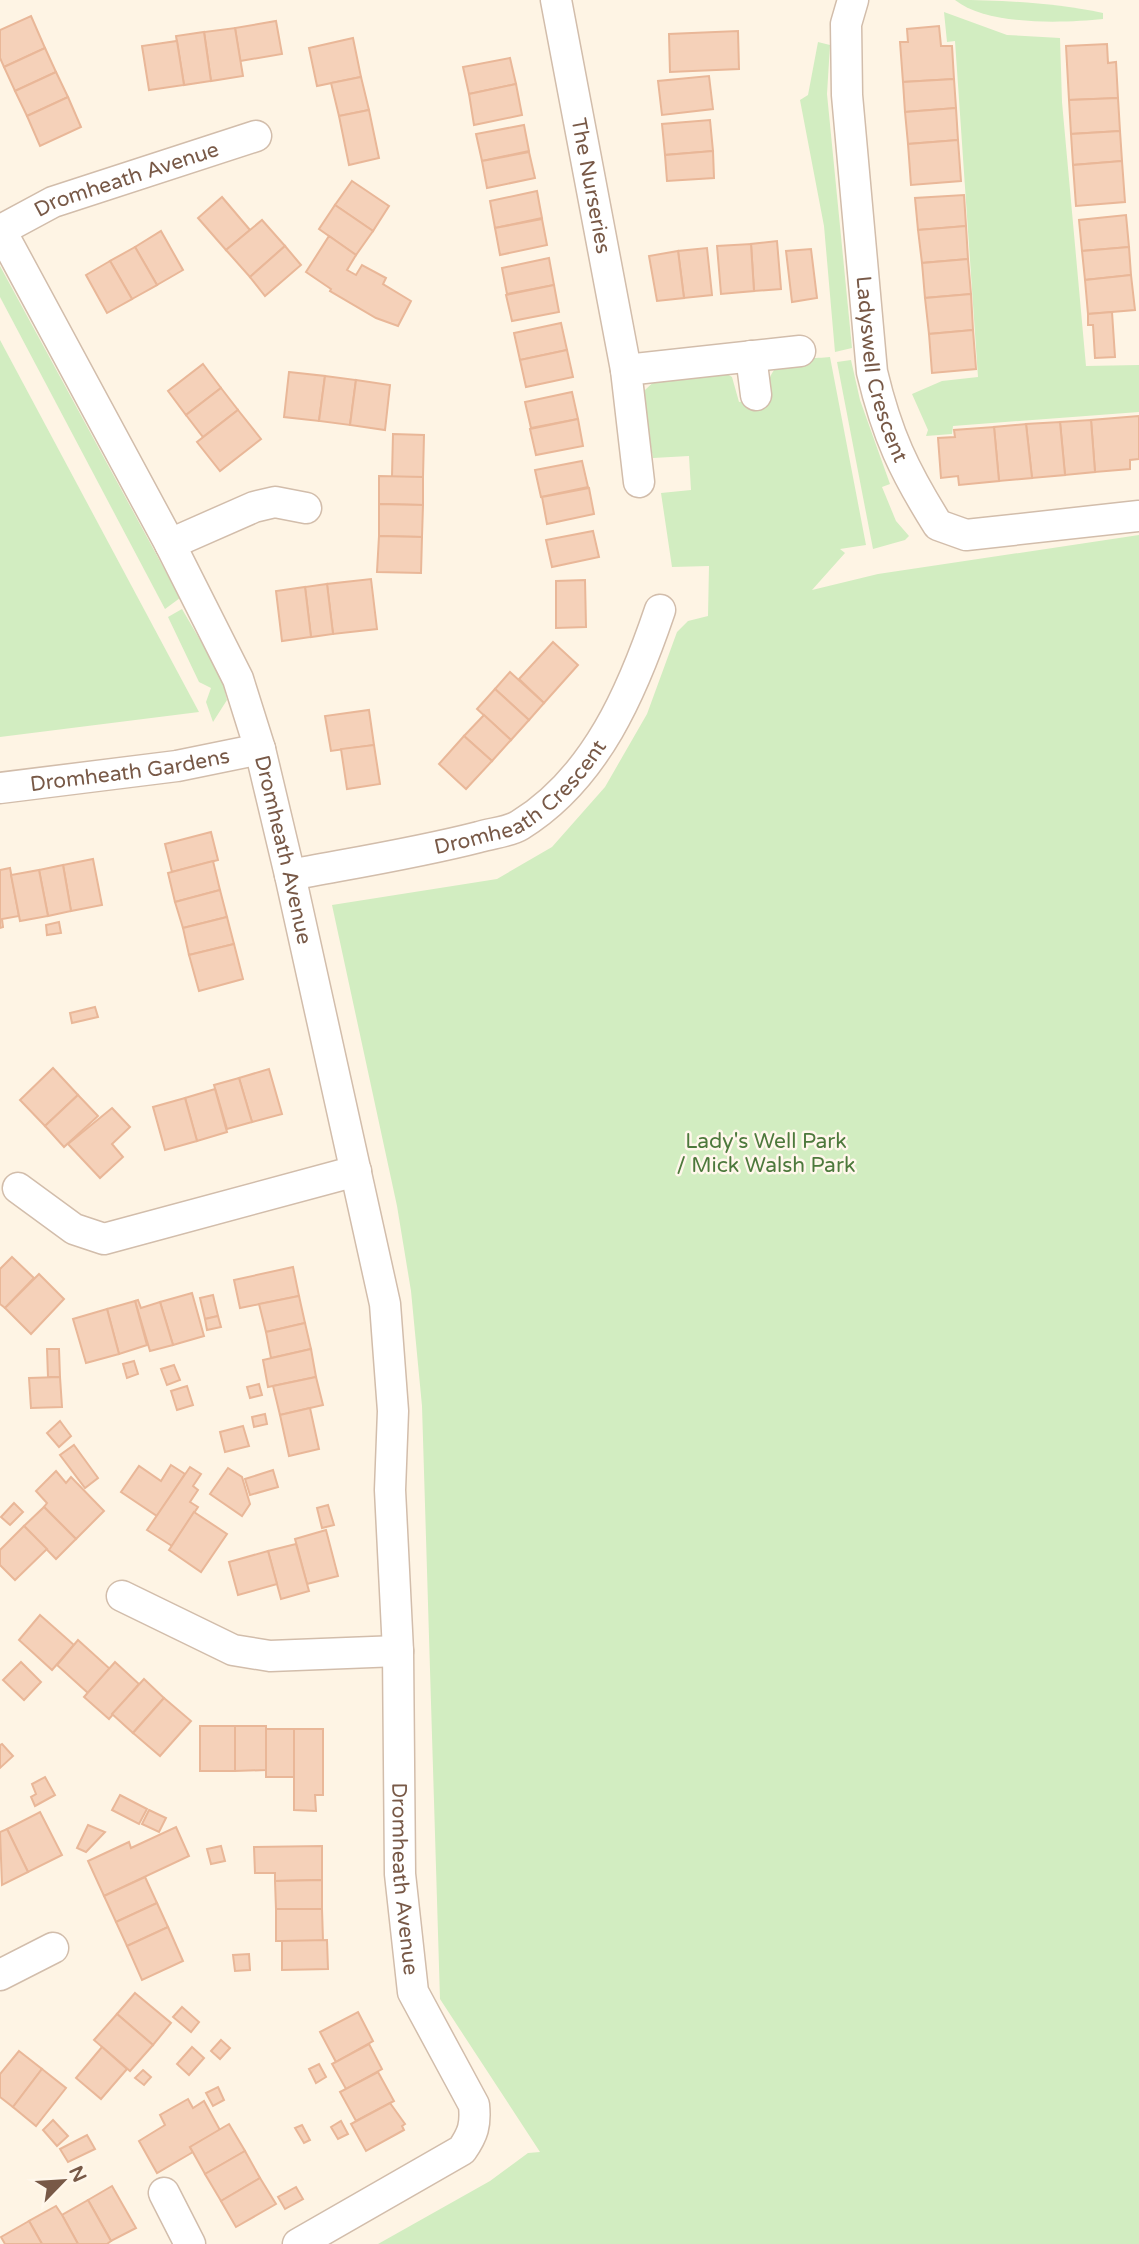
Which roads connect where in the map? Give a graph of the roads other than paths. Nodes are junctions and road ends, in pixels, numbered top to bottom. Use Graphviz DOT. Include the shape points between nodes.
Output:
graph roads {
  1 [pos="556,0"];
  2 [pos="853,0"];
  3 [pos="256,136"];
  4 [pos="0,230"];
  5 [pos="800,351"];
  6 [pos="751,356"];
  7 [pos="626,370"];
  8 [pos="756,395"];
  9 [pos="639,482"];
  10 [pos="306,508"];
  11 [pos="1139,516"];
  12 [pos="170,544"];
  13 [pos="660,610"];
  14 [pos="260,749"];
  15 [pos="0,788"];
  16 [pos="290,875"];
  17 [pos="356,1171"];
  18 [pos="18,1188"];
  19 [pos="122,1596"];
  20 [pos="398,1651"];
  21 [pos="53,1948"];
  22 [pos="0,1975"];
  23 [pos="164,2193"];
  24 [pos="190,2244"];
  25 [pos="298,2244"];
  1 -- 7 [label="street, The Nurseries"];
  2 -- 11 [label="street, Ladyswell Crescent" via="846,24 847,96 872,372 902,468 937,525 966,535"];
  3 -- 4 [label="street, Dromheath Avenue" via="52,202"];
  4 -- 12 [label="street, Dromheath Avenue"];
  5 -- 6 [label="street"];
  6 -- 7 [label="street"];
  6 -- 8 [label="street"];
  7 -- 9 [label="street, The Nurseries"];
  10 -- 12 [label="street" via="275,502 254,506"];
  12 -- 14 [label="street, Dromheath Avenue" via="238,679"];
  13 -- 16 [label="street, Dromheath Crescent" via="639,671 605,735 569,787 519,826"];
  14 -- 15 [label="street, Dromheath Gardens" via="177,766"];
  14 -- 16 [label="street, Dromheath Avenue"];
  16 -- 17 [label="street, Dromheath Avenue"];
  17 -- 18 [label="street" via="104,1239 74,1229"];
  17 -- 20 [label="street, Dromheath Avenue" via="385,1299 391,1364 390,1490"];
  19 -- 20 [label="street" via="233,1650 270,1656"];
  20 -- 25 [label="street, Dromheath Avenue" via="400,1874 409,1975 413,1992 474,2105 476,2121 462,2150"];
  21 -- 22 [label="street"];
  23 -- 24 [label="street"];
}
